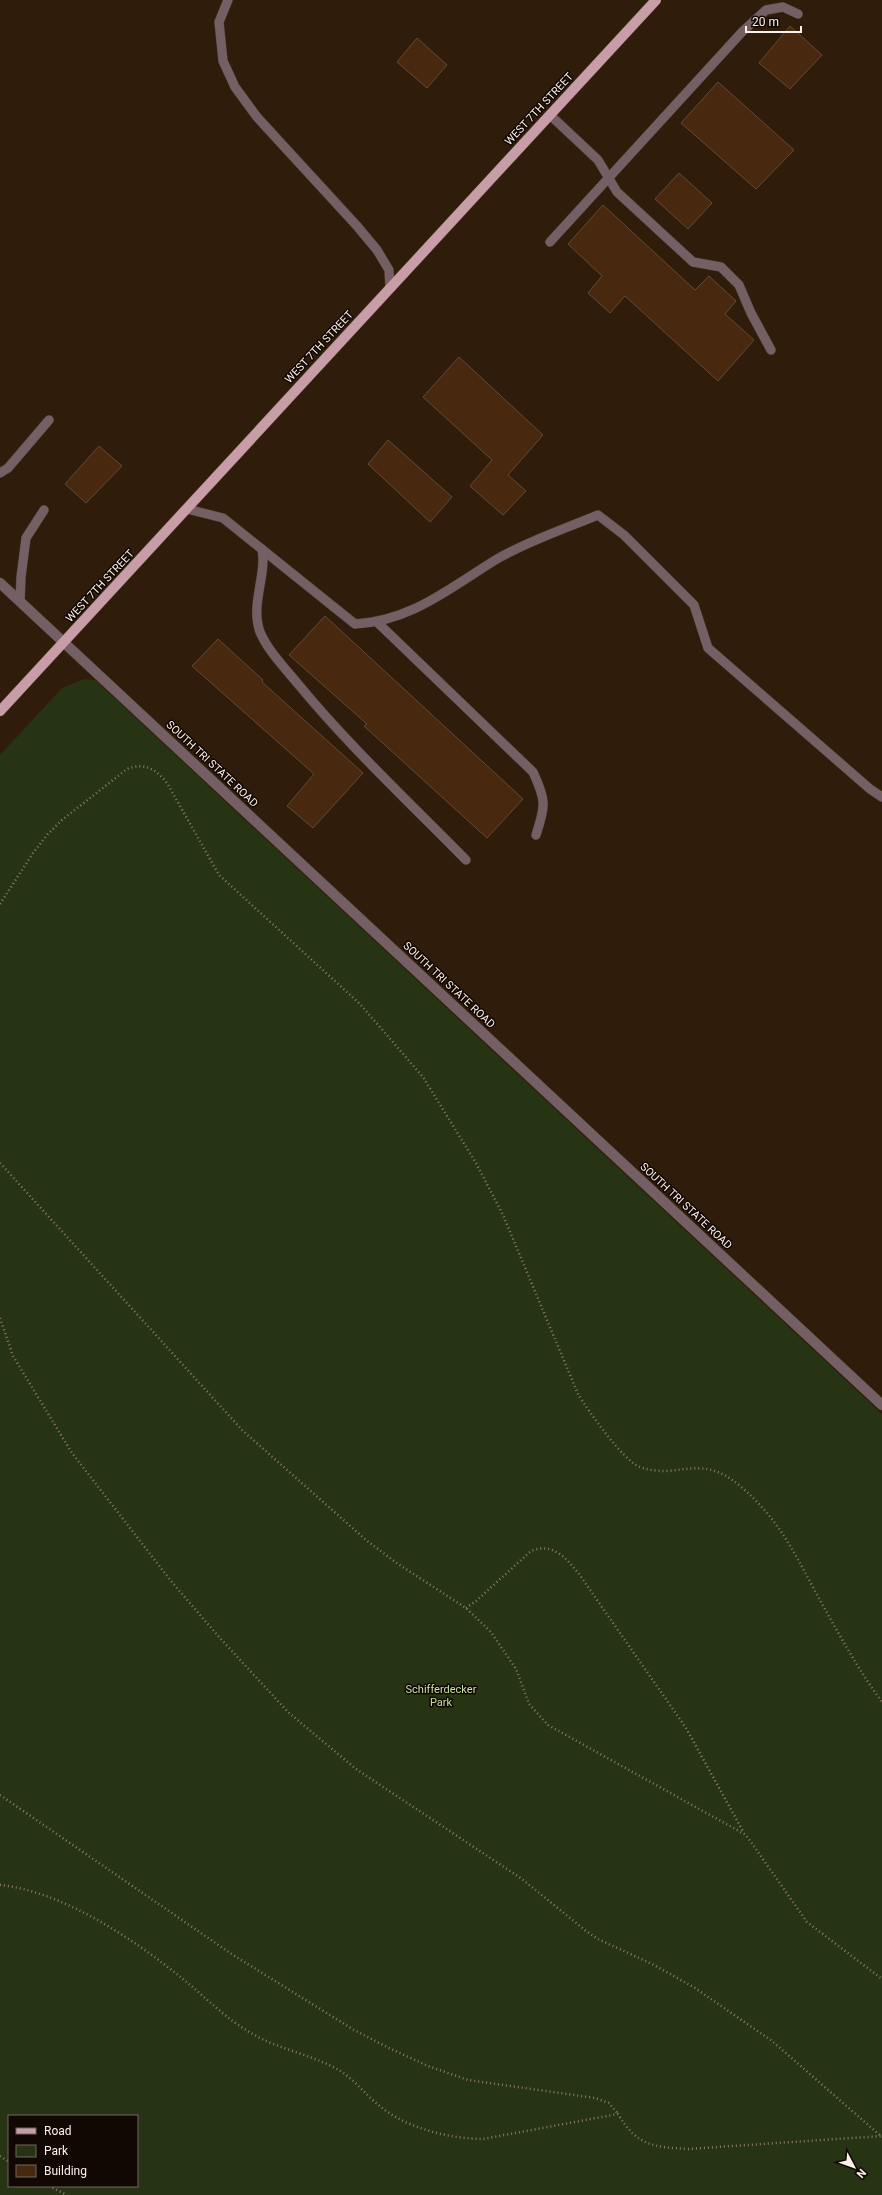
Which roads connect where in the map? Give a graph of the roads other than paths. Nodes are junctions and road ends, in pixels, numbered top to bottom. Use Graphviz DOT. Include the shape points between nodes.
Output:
graph roads {
  1 [pos="228,0"];
  2 [pos="656,0"];
  3 [pos="798,14"];
  4 [pos="550,115"];
  5 [pos="608,178"];
  6 [pos="550,242"];
  7 [pos="390,288"];
  8 [pos="771,350"];
  9 [pos="49,420"];
  10 [pos="0,473"];
  11 [pos="187,509"];
  12 [pos="44,510"];
  13 [pos="262,549"];
  14 [pos="0,583"];
  15 [pos="20,602"];
  16 [pos="378,623"];
  17 [pos="64,643"];
  18 [pos="0,711"];
  19 [pos="882,797"];
  20 [pos="536,835"];
  21 [pos="466,860"];
  22 [pos="882,1405"];
  1 -- 7 [label="lane" via="219,22 223,61 235,87 257,117 377,250 389,270"];
  2 -- 4 [label="main road, WEST 7TH STREET"];
  3 -- 5 [label="lane" via="783,6 766,10 742,32"];
  4 -- 5 [label="lane" via="598,160"];
  4 -- 7 [label="main road, WEST 7TH STREET"];
  5 -- 6 [label="lane"];
  5 -- 8 [label="lane" via="617,192 693,262 721,267 740,285 751,313"];
  7 -- 11 [label="main road, WEST 7TH STREET"];
  9 -- 10 [label="lane" via="8,468"];
  11 -- 13 [label="lane" via="223,518"];
  11 -- 17 [label="main road, WEST 7TH STREET"];
  12 -- 15 [label="lane" via="26,538"];
  13 -- 16 [label="lane" via="356,624"];
  13 -- 21 [label="lane" via="264,562 256,610 260,633 275,657 322,713"];
  14 -- 15 [label="street, SOUTH TRI STATE ROAD"];
  15 -- 17 [label="street, SOUTH TRI STATE ROAD"];
  16 -- 19 [label="lane" via="450,591 498,559 530,543 598,515 624,534 694,605 708,648"];
  16 -- 20 [label="lane" via="533,772 543,794 544,810"];
  17 -- 18 [label="main road, WEST 7TH STREET"];
  17 -- 22 [label="street, SOUTH TRI STATE ROAD"];
}
